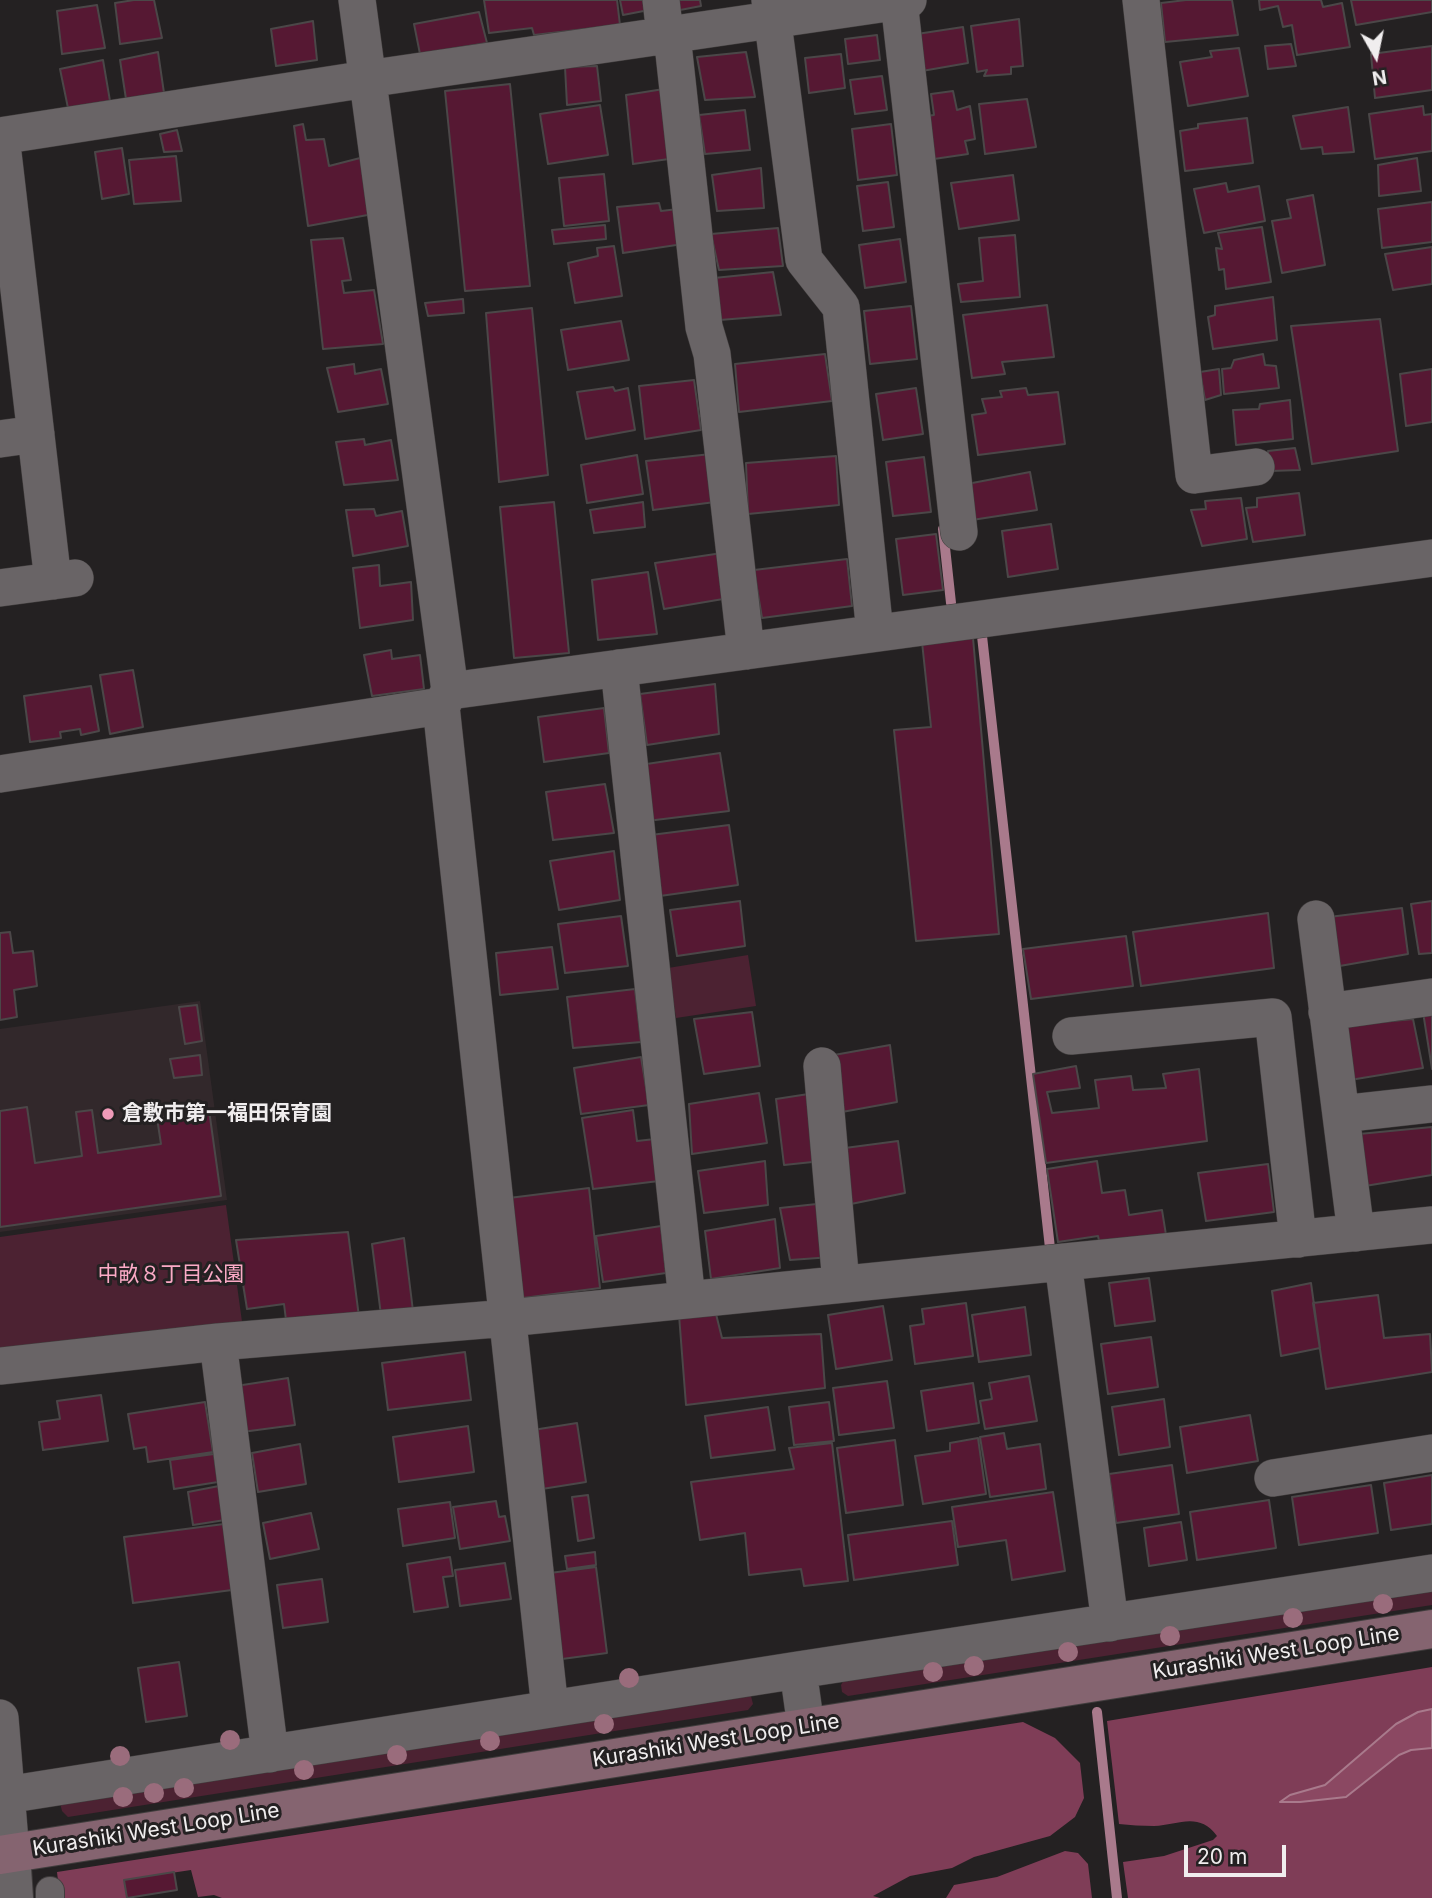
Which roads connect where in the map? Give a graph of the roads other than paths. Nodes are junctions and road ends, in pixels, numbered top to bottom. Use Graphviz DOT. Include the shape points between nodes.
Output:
graph roads {
  1 [pos="358,0"];
  2 [pos="661,0"];
  3 [pos="1141,0"];
  4 [pos="895,2"];
  5 [pos="772,10"];
  6 [pos="668,35"];
  7 [pos="367,79"];
  8 [pos="0,136"];
  9 [pos="9,291"];
  10 [pos="36,434"];
  11 [pos="0,439"];
  12 [pos="1256,467"];
  13 [pos="958,532"];
  14 [pos="1432,558"];
  15 [pos="0,588"];
  16 [pos="876,633"];
  17 [pos="746,651"];
  18 [pos="619,668"];
  19 [pos="445,698"];
  20 [pos="0,774"];
  21 [pos="1317,919"];
  22 [pos="1432,997"];
  23 [pos="1327,1012"];
  24 [pos="1072,1036"];
  25 [pos="822,1066"];
  26 [pos="1432,1104"];
  27 [pos="1341,1114"];
  28 [pos="1432,1225"];
  29 [pos="1356,1233"];
  30 [pos="1298,1239"];
  31 [pos="1063,1262"];
  32 [pos="841,1284"];
  33 [pos="687,1300"];
  34 [pos="508,1318"];
  35 [pos="218,1342"];
  36 [pos="0,1366"];
  37 [pos="1432,1453"];
  38 [pos="1273,1478"];
  39 [pos="1432,1573"];
  40 [pos="1110,1623"];
  41 [pos="1432,1629"];
  42 [pos="798,1670"];
  43 [pos="550,1709"];
  44 [pos="0,1718"];
  45 [pos="806,1727"];
  46 [pos="270,1754"];
  47 [pos="4,1796"];
  48 [pos="6,1854"];
  49 [pos="38,1896"];
  1 -- 7 [label="street"];
  2 -- 6 [label="street"];
  3 -- 12 [label="street" via="1194,475"];
  4 -- 5 [label="street"];
  4 -- 13 [label="street"];
  5 -- 6 [label="street"];
  5 -- 16 [label="street" via="804,260 841,307"];
  6 -- 7 [label="street"];
  6 -- 17 [label="street"];
  7 -- 8 [label="street"];
  7 -- 19 [label="street"];
  8 -- 9 [label="street"];
  9 -- 10 [label="street"];
  10 -- 11 [label="street"];
  10 -- 15 [label="street" via="65,579"];
  14 -- 16 [label="street"];
  16 -- 17 [label="street"];
  17 -- 18 [label="street"];
  18 -- 19 [label="street"];
  18 -- 33 [label="street"];
  19 -- 20 [label="street"];
  19 -- 34 [label="street"];
  21 -- 23 [label="street"];
  22 -- 23 [label="street"];
  23 -- 27 [label="street"];
  24 -- 30 [label="street" via="1272,1017"];
  25 -- 32 [label="street"];
  26 -- 27 [label="street"];
  27 -- 29 [label="street"];
  28 -- 29 [label="street"];
  29 -- 30 [label="street"];
  30 -- 31 [label="street"];
  31 -- 32 [label="street"];
  31 -- 40 [label="street"];
  32 -- 33 [label="street"];
  33 -- 34 [label="street"];
  34 -- 35 [label="street"];
  34 -- 43 [label="street"];
  35 -- 36 [label="street"];
  35 -- 46 [label="street"];
  37 -- 38 [label="street"];
  39 -- 40 [label="street"];
  40 -- 42 [label="street"];
  41 -- 45 [label="main road, Kurashiki West Loop Line"];
  42 -- 43 [label="street"];
  42 -- 45 [label="street"];
  43 -- 46 [label="street"];
  44 -- 47 [label="street"];
  45 -- 48 [label="main road, Kurashiki West Loop Line"];
  46 -- 47 [label="street"];
  47 -- 48 [label="street"];
  48 -- 49 [label="street"];
}
